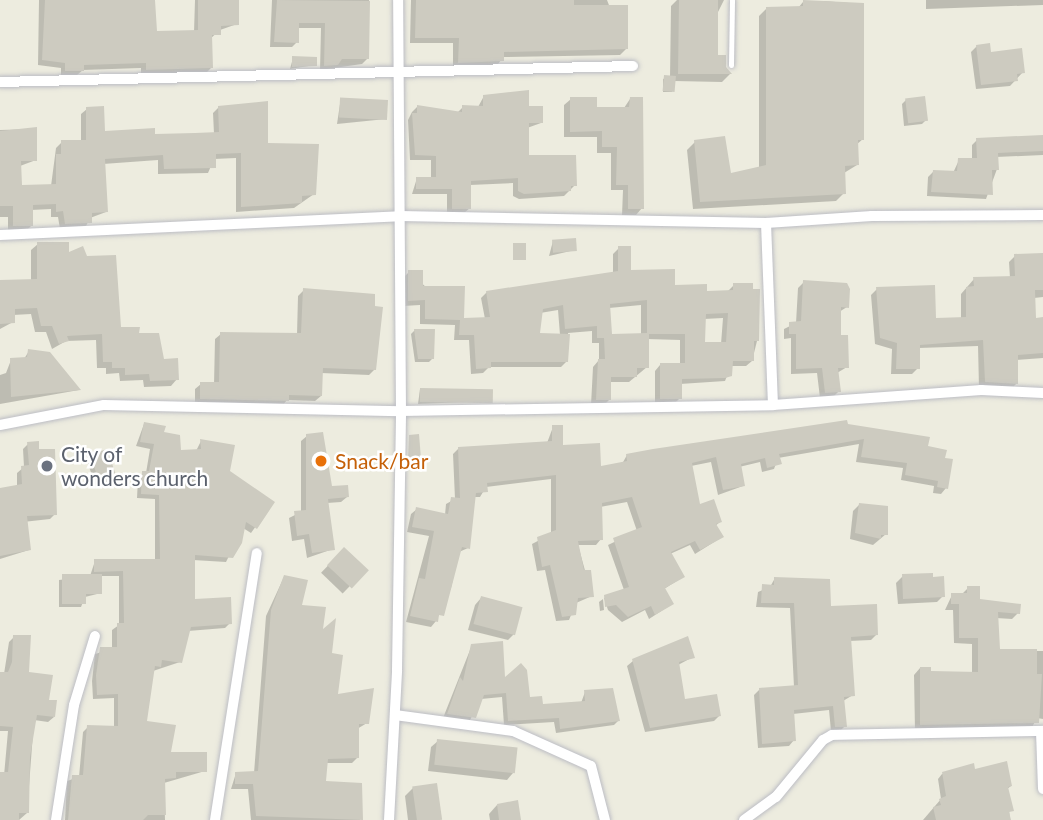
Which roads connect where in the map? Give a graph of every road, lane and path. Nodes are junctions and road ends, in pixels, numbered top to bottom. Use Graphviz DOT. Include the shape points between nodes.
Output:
graph roads {
  1 [pos="398,0"];
  2 [pos="732,0"];
  3 [pos="731,65"];
  4 [pos="634,66"];
  5 [pos="401,73"];
  6 [pos="0,82"];
  7 [pos="1043,215"];
  8 [pos="400,216"];
  9 [pos="766,223"];
  10 [pos="0,235"];
  11 [pos="1043,393"];
  12 [pos="773,405"];
  13 [pos="401,411"];
  14 [pos="0,425"];
  15 [pos="257,553"];
  16 [pos="95,636"];
  17 [pos="395,715"];
  18 [pos="1042,732"];
  19 [pos="1043,789"];
  20 [pos="56,820"];
  21 [pos="215,820"];
  22 [pos="389,820"];
  23 [pos="605,820"];
  24 [pos="744,820"];
  1 -- 5 [label="street"];
  2 -- 3 [label="lane"];
  4 -- 5 [label="street"];
  5 -- 6 [label="street"];
  5 -- 8 [label="street"];
  7 -- 9 [label="street" via="873,216"];
  8 -- 9 [label="street"];
  8 -- 10 [label="street"];
  8 -- 13 [label="street"];
  9 -- 12 [label="street"];
  11 -- 12 [label="street" via="981,390"];
  12 -- 13 [label="street"];
  13 -- 14 [label="street" via="104,405"];
  13 -- 17 [label="street"];
  15 -- 21 [label="street"];
  16 -- 20 [label="street" via="74,705"];
  17 -- 22 [label="street"];
  17 -- 23 [label="street" via="513,731 591,766"];
  18 -- 19 [label="street"];
  18 -- 24 [label="street" via="832,735 822,740 776,797"];
}
